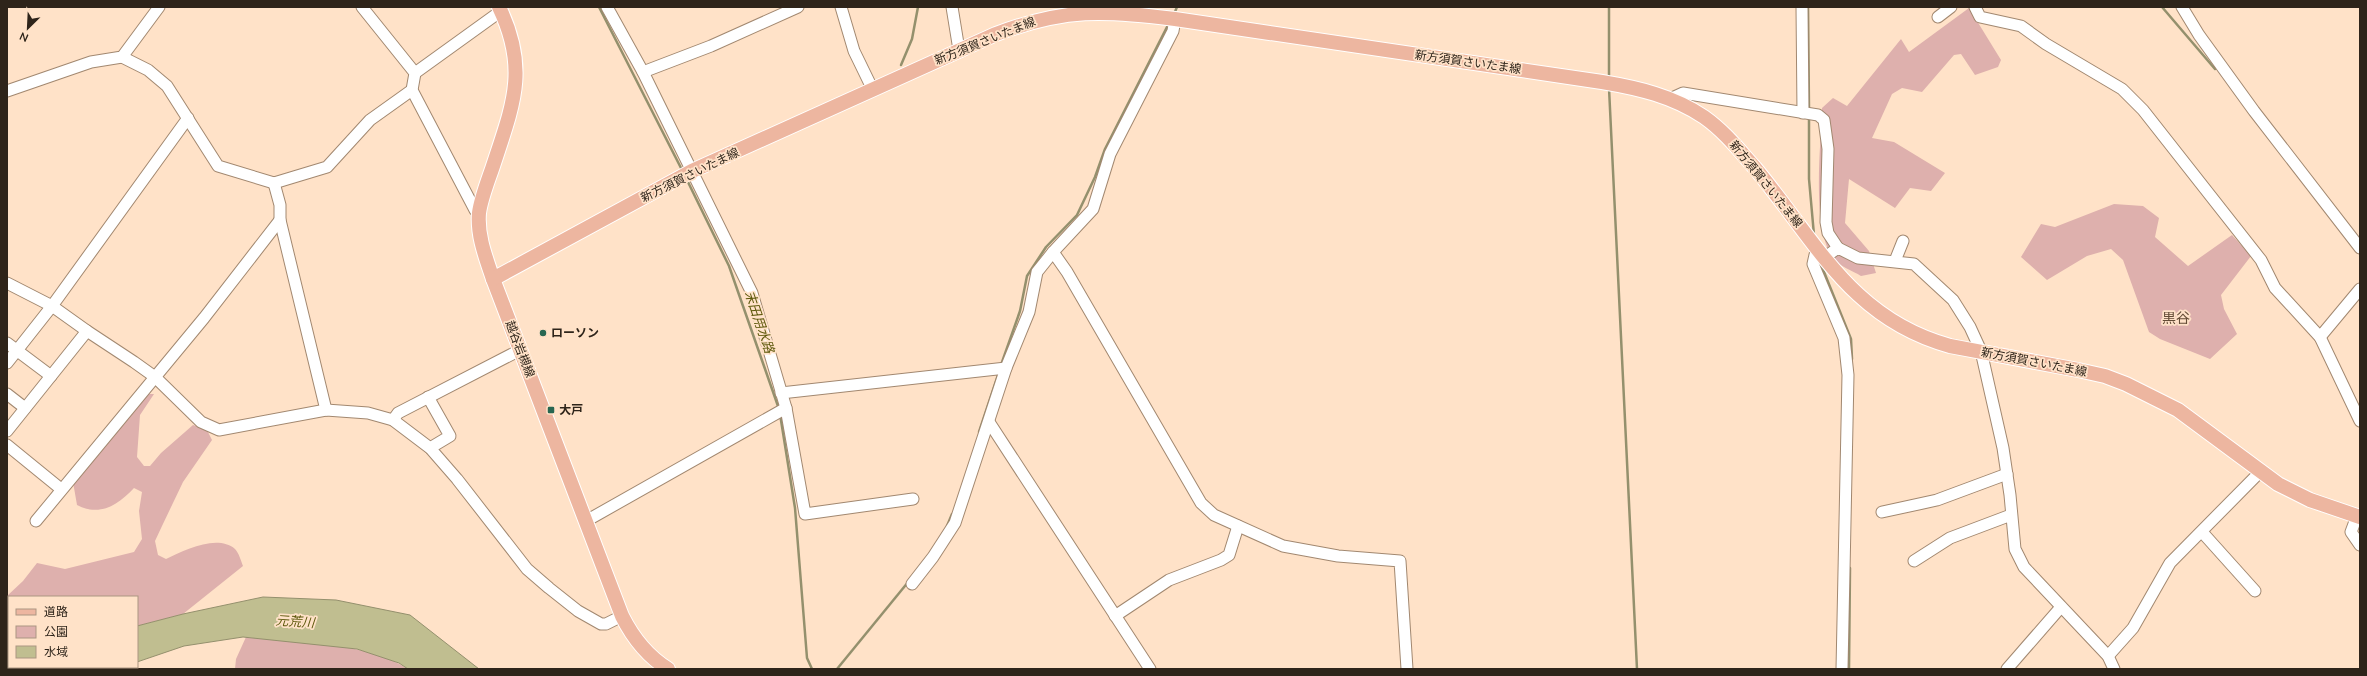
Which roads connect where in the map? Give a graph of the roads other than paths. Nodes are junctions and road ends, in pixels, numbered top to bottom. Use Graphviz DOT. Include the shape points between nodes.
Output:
graph roads {
  1 [pos="159,7"];
  2 [pos="362,7"];
  3 [pos="607,7"];
  4 [pos="798,7"];
  5 [pos="841,7"];
  6 [pos="952,7"];
  7 [pos="1802,7"];
  8 [pos="1951,7"];
  9 [pos="1975,7"];
  10 [pos="2182,7"];
  11 [pos="500,9"];
  12 [pos="1114,10"];
  13 [pos="1938,17"];
  14 [pos="1176,19"];
  15 [pos="959,50"];
  16 [pos="122,57"];
  17 [pos="414,72"];
  18 [pos="643,72"];
  19 [pos="412,90"];
  20 [pos="873,90"];
  21 [pos="7,91"];
  22 [pos="1670,99"];
  23 [pos="1803,113"];
  24 [pos="188,118"];
  25 [pos="692,171"];
  26 [pos="274,183"];
  27 [pos="479,214"];
  28 [pos="280,220"];
  29 [pos="1903,241"];
  30 [pos="1838,248"];
  31 [pos="2360,248"];
  32 [pos="1052,252"];
  33 [pos="1821,253"];
  34 [pos="1895,260"];
  35 [pos="493,279"];
  36 [pos="7,283"];
  37 [pos="2360,289"];
  38 [pos="52,306"];
  39 [pos="87,331"];
  40 [pos="2320,337"];
  41 [pos="7,343"];
  42 [pos="520,350"];
  43 [pos="17,351"];
  44 [pos="1981,351"];
  45 [pos="7,363"];
  46 [pos="1006,368"];
  47 [pos="51,376"];
  48 [pos="155,377"];
  49 [pos="781,393"];
  50 [pos="7,394"];
  51 [pos="428,397"];
  52 [pos="25,408"];
  53 [pos="786,408"];
  54 [pos="326,410"];
  55 [pos="393,420"];
  56 [pos="2360,421"];
  57 [pos="989,422"];
  58 [pos="7,431"];
  59 [pos="7,445"];
  60 [pos="430,448"];
  61 [pos="2260,472"];
  62 [pos="2007,474"];
  63 [pos="60,489"];
  64 [pos="914,499"];
  65 [pos="1882,512"];
  66 [pos="2011,515"];
  67 [pos="2359,516"];
  68 [pos="586,520"];
  69 [pos="36,521"];
  70 [pos="1238,526"];
  71 [pos="2202,532"];
  72 [pos="2360,545"];
  73 [pos="1914,561"];
  74 [pos="912,584"];
  75 [pos="2255,591"];
  76 [pos="2061,607"];
  77 [pos="622,616"];
  78 [pos="1114,616"];
  79 [pos="2108,656"];
  80 [pos="668,669"];
  81 [pos="1150,669"];
  82 [pos="1407,669"];
  83 [pos="1842,669"];
  84 [pos="2007,669"];
  85 [pos="2114,669"];
  1 -- 16 [label="street"];
  2 -- 17 [label="street"];
  3 -- 18 [label="street"];
  4 -- 18 [label="street" via="711,46"];
  5 -- 20 [label="street" via="854,51"];
  6 -- 15 [label="street"];
  7 -- 23 [label="street"];
  8 -- 13 [label="street"];
  9 -- 40 [label="street" via="1980,17 2021,26 2091,72 2113,83 2143,110 2261,260 2275,288"];
  10 -- 31 [label="street" via="2254,111"];
  11 -- 17 [label="street"];
  11 -- 27 [label="main road, 越谷岩槻線" via="510,32 516,57 516,79 512,102"];
  12 -- 14 [label="main road, 新方須賀さいたま線"];
  12 -- 15 [label="main road, 新方須賀さいたま線" via="1040,19"];
  14 -- 22 [label="main road, 新方須賀さいたま線" via="1602,82 1636,88"];
  14 -- 32 [label="street" via="1173,31 1110,154 1093,209"];
  15 -- 20 [label="main road, 新方須賀さいたま線"];
  16 -- 21 [label="street" via="91,62"];
  16 -- 24 [label="street" via="148,70 167,86"];
  17 -- 19 [label="street"];
  18 -- 25 [label="street"];
  19 -- 26 [label="street" via="370,120 327,167"];
  19 -- 27 [label="street"];
  20 -- 25 [label="main road, 新方須賀さいたま線"];
  22 -- 23 [label="street" via="1683,92"];
  22 -- 33 [label="main road, 新方須賀さいたま線" via="1704,117 1729,138"];
  23 -- 30 [label="street" via="1818,115 1824,120 1827,129 1826,222 1828,233"];
  24 -- 26 [label="street" via="218,166"];
  24 -- 38 [label="street"];
  25 -- 35 [label="main road, 新方須賀さいたま線"];
  25 -- 49 [label="street" via="752,294"];
  26 -- 28 [label="street" via="280,205"];
  27 -- 35 [label="main road, 越谷岩槻線" via="482,243"];
  28 -- 48 [label="street"];
  28 -- 54 [label="street"];
  29 -- 34 [label="street"];
  30 -- 33 [label="street" via="1828,255"];
  30 -- 34 [label="street" via="1858,258"];
  32 -- 46 [label="street" via="1037,272 1029,312"];
  32 -- 70 [label="street" via="1067,272 1201,503 1214,515"];
  33 -- 44 [label="main road, 新方須賀さいたま線" via="1853,291 1890,321 1930,340"];
  33 -- 83 [label="street" via="1815,255 1813,264 1844,338 1848,375"];
  34 -- 44 [label="street" via="1914,264 1953,300"];
  35 -- 42 [label="main road, 越谷岩槻線"];
  36 -- 38 [label="street"];
  37 -- 40 [label="street"];
  38 -- 39 [label="street"];
  38 -- 43 [label="street"];
  39 -- 47 [label="street"];
  39 -- 48 [label="street"];
  40 -- 56 [label="street"];
  41 -- 43 [label="street"];
  42 -- 51 [label="street"];
  42 -- 68 [label="main road, 越谷岩槻線"];
  43 -- 45 [label="street"];
  43 -- 47 [label="street"];
  44 -- 61 [label="main road, 新方須賀さいたま線" via="2105,376 2132,387 2178,410"];
  44 -- 62 [label="street"];
  46 -- 49 [label="street"];
  46 -- 57 [label="street"];
  47 -- 52 [label="street"];
  48 -- 54 [label="street" via="201,422 219,430"];
  48 -- 63 [label="street"];
  49 -- 53 [label="street"];
  50 -- 52 [label="street"];
  51 -- 55 [label="street" via="398,412"];
  51 -- 60 [label="street" via="450,436"];
  52 -- 58 [label="street"];
  53 -- 64 [label="street" via="804,514"];
  53 -- 68 [label="street"];
  54 -- 55 [label="street" via="368,413"];
  55 -- 60 [label="street"];
  57 -- 74 [label="street" via="955,523"];
  57 -- 78 [label="street"];
  59 -- 63 [label="street"];
  60 -- 77 [label="street" via="527,569 578,611 601,624"];
  61 -- 67 [label="main road, 新方須賀さいたま線" via="2293,492"];
  61 -- 71 [label="street"];
  62 -- 65 [label="street" via="1937,500"];
  62 -- 66 [label="street"];
  63 -- 69 [label="street"];
  66 -- 73 [label="street" via="1950,538"];
  66 -- 76 [label="street" via="2015,549 2024,567"];
  67 -- 72 [label="street" via="2351,532"];
  68 -- 77 [label="main road, 越谷岩槻線"];
  70 -- 78 [label="street" via="1229,555 1169,580"];
  70 -- 82 [label="street" via="1283,546 1338,556 1400,561"];
  71 -- 75 [label="street"];
  71 -- 79 [label="street" via="2170,563 2133,628"];
  76 -- 79 [label="street"];
  76 -- 84 [label="street"];
  77 -- 80 [label="main road, 越谷岩槻線" via="638,643"];
  78 -- 81 [label="street"];
  79 -- 85 [label="street"];
}
